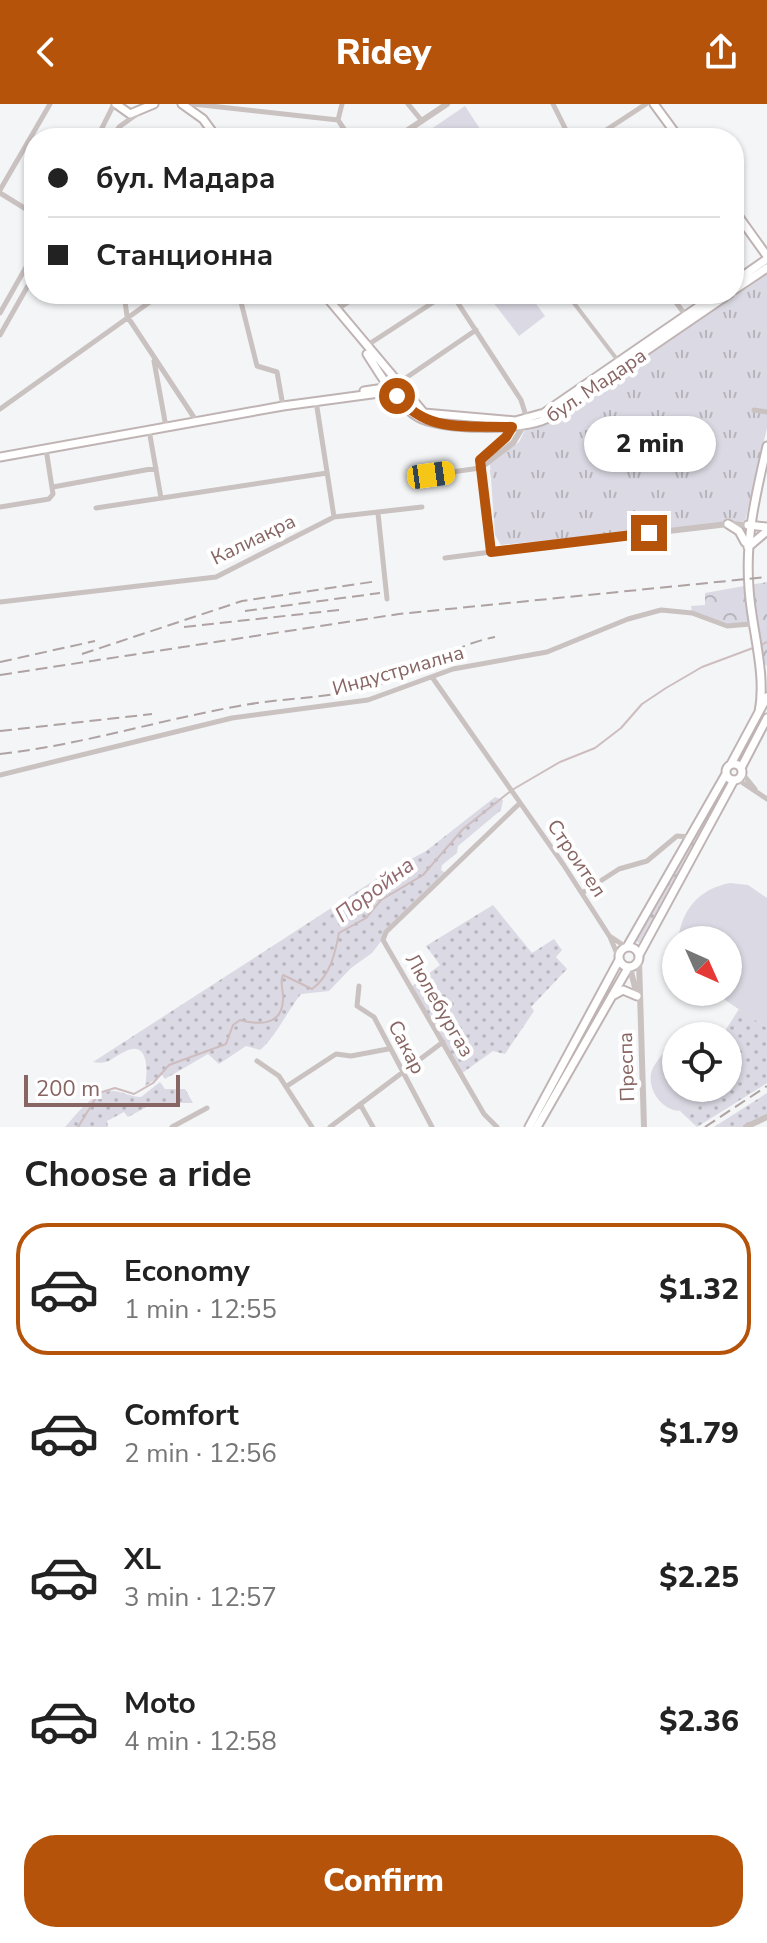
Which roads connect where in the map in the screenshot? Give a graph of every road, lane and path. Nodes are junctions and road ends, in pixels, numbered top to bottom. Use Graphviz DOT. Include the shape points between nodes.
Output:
graph roads {
  1 [pos="50,104"];
  2 [pos="115,104"];
  3 [pos="182,104"];
  4 [pos="193,104"];
  5 [pos="342,104"];
  6 [pos="408,104"];
  7 [pos="447,104"];
  8 [pos="646,104"];
  9 [pos="654,104"];
  10 [pos="556,105"];
  11 [pos="239,106"];
  12 [pos="148,107"];
  13 [pos="338,120"];
  14 [pos="422,121"];
  15 [pos="36,128"];
  16 [pos="102,128"];
  17 [pos="120,128"];
  18 [pos="211,128"];
  19 [pos="343,128"];
  20 [pos="411,128"];
  21 [pos="566,128"];
  22 [pos="609,128"];
  23 [pos="672,128"];
  24 [pos="24,150"];
  25 [pos="0,192"];
  26 [pos="24,208"];
  27 [pos="744,223"];
  28 [pos="744,225"];
  29 [pos="767,247"];
  30 [pos="767,258"];
  31 [pos="767,268"];
  32 [pos="24,270"];
  33 [pos="744,275"];
  34 [pos="744,283"];
  35 [pos="24,293"];
  36 [pos="125,304"];
  37 [pos="146,304"];
  38 [pos="242,304"];
  39 [pos="332,304"];
  40 [pos="345,304"];
  41 [pos="433,304"];
  42 [pos="456,304"];
  43 [pos="575,304"];
  44 [pos="678,304"];
  45 [pos="705,304"];
  46 [pos="712,304"];
  47 [pos="1,309"];
  48 [pos="336,310"];
  49 [pos="13,313"];
  50 [pos="127,316"];
  51 [pos="688,318"];
  52 [pos="349,326"];
  53 [pos="476,330"];
  54 [pos="0,335"];
  55 [pos="365,346"];
  56 [pos="153,357"];
  57 [pos="619,362"];
  58 [pos="373,363"];
  59 [pos="395,388"];
  60 [pos="370,389"];
  61 [pos="316,401"];
  62 [pos="283,406"];
  63 [pos="0,409"];
  64 [pos="754,410"];
  65 [pos="767,412"];
  66 [pos="197,422"];
  67 [pos="525,423"];
  68 [pos="513,424"];
  69 [pos="166,427"];
  70 [pos="149,430"];
  71 [pos="767,446"];
  72 [pos="46,448"];
  73 [pos="0,457"];
  74 [pos="156,468"];
  75 [pos="480,468"];
  76 [pos="327,473"];
  77 [pos="431,475"];
  78 [pos="53,487"];
  79 [pos="161,498"];
  80 [pos="0,507"];
  81 [pos="422,507"];
  82 [pos="96,508"];
  83 [pos="378,513"];
  84 [pos="334,517"];
  85 [pos="728,524"];
  86 [pos="748,525"];
  87 [pos="767,529"];
  88 [pos="747,549"];
  89 [pos="491,552"];
  90 [pos="445,558"];
  91 [pos="387,599"];
  92 [pos="0,602"];
  93 [pos="751,624"];
  94 [pos="758,657"];
  95 [pos="767,666"];
  96 [pos="432,677"];
  97 [pos="767,697"];
  98 [pos="759,712"];
  99 [pos="767,718"];
  100 [pos="731,764"];
  101 [pos="726,774"];
  102 [pos="0,775"];
  103 [pos="738,775"];
  104 [pos="767,799"];
  105 [pos="518,800"];
  106 [pos="690,837"];
  107 [pos="582,893"];
  108 [pos="610,937"];
  109 [pos="627,947"];
  110 [pos="618,958"];
  111 [pos="639,958"];
  112 [pos="629,968"];
  113 [pos="359,986"];
  114 [pos="637,996"];
  115 [pos="609,999"];
  116 [pos="640,1006"];
  117 [pos="443,1042"];
  118 [pos="388,1049"];
  119 [pos="257,1061"];
  120 [pos="401,1073"];
  121 [pos="287,1086"];
  122 [pos="360,1104"];
  123 [pos="207,1108"];
  124 [pos="767,1117"];
  125 [pos="180,1124"];
  126 [pos="172,1127"];
  127 [pos="312,1127"];
  128 [pos="330,1127"];
  129 [pos="373,1127"];
  130 [pos="432,1127"];
  131 [pos="497,1127"];
  132 [pos="529,1127"];
  133 [pos="537,1127"];
  134 [pos="644,1127"];
  135 [pos="746,1127"];
  1 -- 15 [label="street"];
  2 -- 12 [label="main road" via="125,112"];
  2 -- 16 [label="street"];
  3 -- 18 [label="main road"];
  4 -- 11 [label="street"];
  5 -- 13 [label="street"];
  6 -- 14 [label="street"];
  7 -- 14 [label="street"];
  8 -- 22 [label="street"];
  9 -- 23 [label="main road"];
  10 -- 21 [label="street"];
  11 -- 13 [label="street"];
  12 -- 17 [label="street"];
  13 -- 19 [label="street"];
  14 -- 20 [label="street"];
  24 -- 25 [label="street"];
  25 -- 26 [label="street"];
  27 -- 29 [label="main road"];
  28 -- 30 [label="main road"];
  30 -- 33 [label="main road"];
  31 -- 34 [label="main road"];
  32 -- 47 [label="street"];
  35 -- 49 [label="street"];
  36 -- 50 [label="street"];
  37 -- 50 [label="street"];
  38 -- 62 [label="street" via="257,366 277,372"];
  39 -- 48 [label="main road"];
  40 -- 48 [label="street"];
  41 -- 55 [label="street"];
  42 -- 53 [label="street"];
  43 -- 57 [label="street"];
  44 -- 51 [label="street"];
  45 -- 51 [label="main road, бул. Мадара"];
  46 -- 51 [label="main road, бул. Мадара"];
  47 -- 49 [label="street"];
  48 -- 52 [label="main road"];
  49 -- 54 [label="street"];
  50 -- 56 [label="street"];
  50 -- 63 [label="street"];
  51 -- 57 [label="main road, бул. Мадара"];
  51 -- 67 [label="main road, бул. Мадара" via="546,419"];
  52 -- 55 [label="main road"];
  52 -- 58 [label="main road"];
  53 -- 59 [label="street"];
  53 -- 67 [label="street" via="521,400"];
  55 -- 59 [label="main road"];
  56 -- 66 [label="street"];
  56 -- 69 [label="street"];
  57 -- 67 [label="main road, бул. Мадара"];
  58 -- 59 [label="main road"];
  58 -- 60 [label="main road" via="378,378"];
  59 -- 60 [label="main road"];
  59 -- 61 [label="main road"];
  59 -- 68 [label="main road, бул. Мадара" via="412,413 425,421"];
  60 -- 61 [label="main road"];
  61 -- 62 [label="main road"];
  61 -- 76 [label="street"];
  62 -- 66 [label="main road"];
  64 -- 65 [label="street"];
  66 -- 69 [label="main road"];
  67 -- 68 [label="main road, бул. Мадара"];
  67 -- 75 [label="street" via="513,443"];
  68 -- 75 [label="street" via="506,437 481,456"];
  69 -- 70 [label="main road"];
  70 -- 72 [label="main road"];
  70 -- 74 [label="street"];
  71 -- 86 [label="main road"];
  72 -- 73 [label="main road"];
  72 -- 78 [label="street"];
  74 -- 78 [label="street"];
  74 -- 79 [label="street"];
  75 -- 77 [label="street"];
  75 -- 89 [label="street"];
  76 -- 79 [label="street"];
  76 -- 84 [label="street"];
  78 -- 80 [label="street" via="49,499"];
  79 -- 82 [label="street"];
  81 -- 83 [label="street, Калиакра"];
  83 -- 84 [label="street, Калиакра"];
  83 -- 91 [label="street"];
  84 -- 92 [label="street, Калиакра" via="216,577"];
  85 -- 86 [label="street"];
  85 -- 88 [label="main road" via="739,531"];
  85 -- 89 [label="street"];
  86 -- 87 [label="main road"];
  86 -- 88 [label="main road"];
  87 -- 88 [label="main road"];
  88 -- 93 [label="main road"];
  89 -- 90 [label="street"];
  93 -- 94 [label="main road"];
  93 -- 96 [label="street, Индустриална" via="727,626 692,613 661,610 547,652"];
  94 -- 95 [label="main road"];
  94 -- 98 [label="main road"];
  96 -- 102 [label="street, Индустриална" via="368,700 232,718"];
  96 -- 105 [label="street, Строител"];
  97 -- 98 [label="main road"];
  98 -- 100 [label="main road"];
  99 -- 103 [label="main road"];
  100 -- 101 [label="main road"];
  100 -- 103 [label="main road"];
  101 -- 103 [label="main road"];
  101 -- 106 [label="main road"];
  103 -- 104 [label="street"];
  103 -- 111 [label="main road"];
  105 -- 107 [label="street, Строител"];
  105 -- 117 [label="street, Люлебургаз" via="384,936"];
  106 -- 107 [label="street" via="677,836 647,861 619,869"];
  106 -- 109 [label="main road"];
  107 -- 108 [label="street, Строител"];
  108 -- 109 [label="street"];
  108 -- 110 [label="street, Строител"];
  109 -- 110 [label="main road"];
  109 -- 111 [label="main road"];
  110 -- 112 [label="main road"];
  110 -- 132 [label="main road"];
  111 -- 112 [label="main road"];
  111 -- 116 [label="street"];
  112 -- 114 [label="street"];
  112 -- 115 [label="main road"];
  113 -- 118 [label="street, Сакар" via="357,1006 374,1017"];
  114 -- 115 [label="main road" via="623,990"];
  114 -- 116 [label="street"];
  115 -- 133 [label="main road"];
  116 -- 134 [label="street, Преспа"];
  117 -- 120 [label="street"];
  117 -- 131 [label="street, Люлебургаз" via="484,1114"];
  118 -- 120 [label="street, Сакар"];
  118 -- 121 [label="street" via="336,1054"];
  119 -- 121 [label="street"];
  120 -- 122 [label="street"];
  120 -- 130 [label="street, Сакар"];
  121 -- 127 [label="street"];
  122 -- 128 [label="street"];
  122 -- 129 [label="street"];
  123 -- 125 [label="street"];
  124 -- 135 [label="street"];
  125 -- 126 [label="street"];
}
